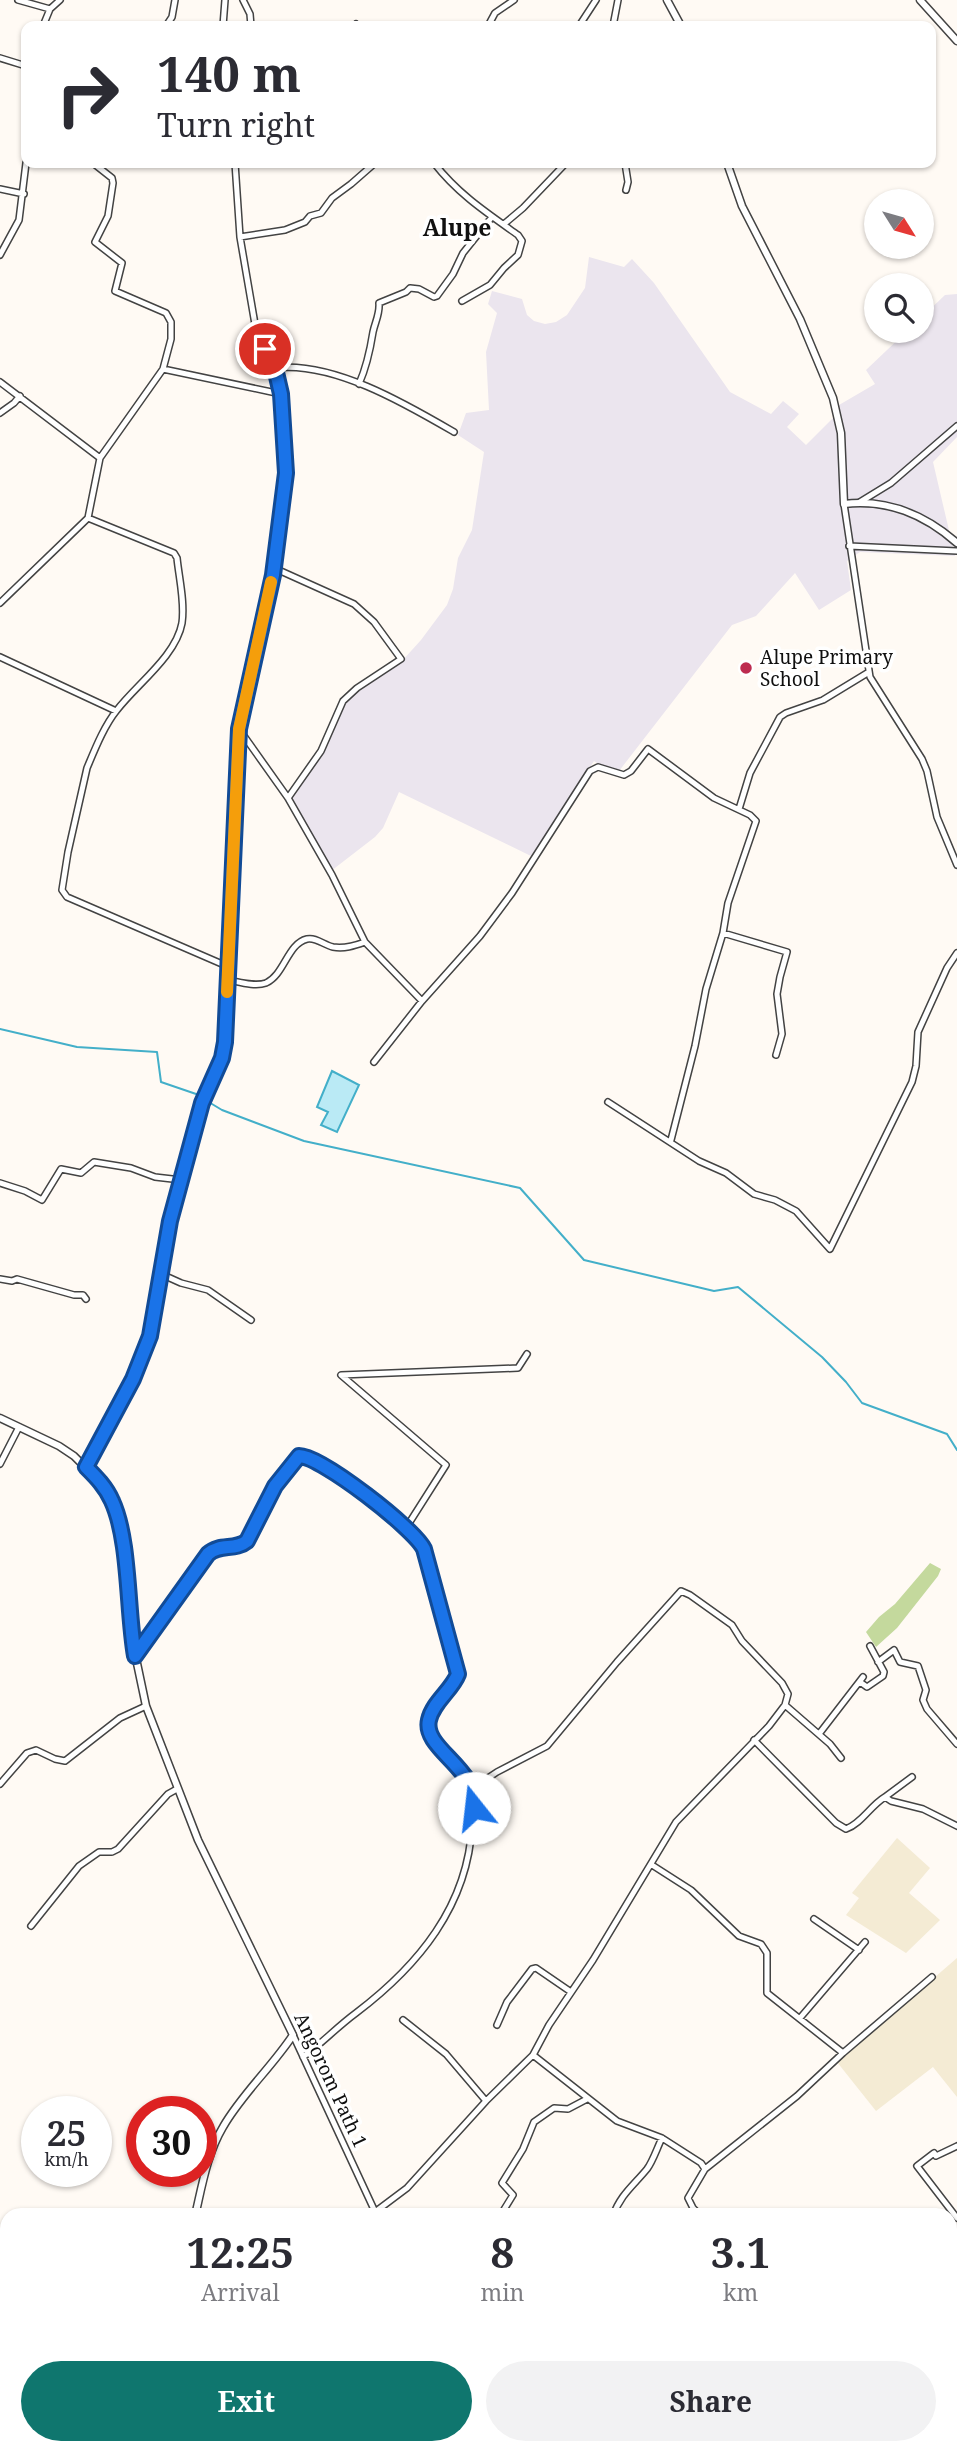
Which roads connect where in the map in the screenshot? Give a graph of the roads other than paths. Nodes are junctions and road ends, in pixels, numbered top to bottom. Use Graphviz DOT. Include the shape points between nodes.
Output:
graph roads {
  1 [pos="18,0"];
  2 [pos="60,0"];
  3 [pos="175,0"];
  4 [pos="225,0"];
  5 [pos="243,0"];
  6 [pos="514,0"];
  7 [pos="596,0"];
  8 [pos="618,0"];
  9 [pos="667,0"];
  10 [pos="920,0"];
  11 [pos="50,9"];
  12 [pos="45,21"];
  13 [pos="169,21"];
  14 [pos="223,21"];
  15 [pos="251,21"];
  16 [pos="491,21"];
  17 [pos="582,21"];
  18 [pos="614,21"];
  19 [pos="678,21"];
  20 [pos="957,41"];
  21 [pos="0,58"];
  22 [pos="21,64"];
  23 [pos="26,168"];
  24 [pos="99,168"];
  25 [pos="235,168"];
  26 [pos="369,168"];
  27 [pos="438,168"];
  28 [pos="561,168"];
  29 [pos="626,168"];
  30 [pos="729,168"];
  31 [pos="0,190"];
  32 [pos="626,190"];
  33 [pos="24,194"];
  34 [pos="492,217"];
  35 [pos="504,224"];
  36 [pos="240,237"];
  37 [pos="0,255"];
  38 [pos="462,301"];
  39 [pos="275,368"];
  40 [pos="163,369"];
  41 [pos="0,382"];
  42 [pos="359,384"];
  43 [pos="281,394"];
  44 [pos="20,396"];
  45 [pos="0,412"];
  46 [pos="957,426"];
  47 [pos="454,432"];
  48 [pos="100,458"];
  49 [pos="860,502"];
  50 [pos="844,504"];
  51 [pos="88,518"];
  52 [pos="957,543"];
  53 [pos="849,546"];
  54 [pos="957,551"];
  55 [pos="274,568"];
  56 [pos="0,603"];
  57 [pos="0,657"];
  58 [pos="869,672"];
  59 [pos="116,711"];
  60 [pos="239,729"];
  61 [pos="288,797"];
  62 [pos="739,809"];
  63 [pos="957,864"];
  64 [pos="723,933"];
  65 [pos="365,942"];
  66 [pos="957,953"];
  67 [pos="229,967"];
  68 [pos="228,980"];
  69 [pos="422,1001"];
  70 [pos="776,1055"];
  71 [pos="374,1062"];
  72 [pos="608,1102"];
  73 [pos="671,1140"];
  74 [pos="181,1180"];
  75 [pos="0,1183"];
  76 [pos="161,1274"];
  77 [pos="0,1279"];
  78 [pos="86,1299"];
  79 [pos="251,1320"];
  80 [pos="527,1354"];
  81 [pos="0,1418"];
  82 [pos="19,1427"];
  83 [pos="0,1464"];
  84 [pos="86,1467"];
  85 [pos="406,1528"];
  86 [pos="870,1646"];
  87 [pos="135,1656"];
  88 [pos="878,1662"];
  89 [pos="785,1705"];
  90 [pos="146,1706"];
  91 [pos="819,1734"];
  92 [pos="754,1740"];
  93 [pos="957,1744"];
  94 [pos="841,1758"];
  95 [pos="912,1777"];
  96 [pos="0,1784"];
  97 [pos="473,1788"];
  98 [pos="177,1789"];
  99 [pos="884,1797"];
  100 [pos="957,1826"];
  101 [pos="652,1865"];
  102 [pos="814,1919"];
  103 [pos="31,1926"];
  104 [pos="865,1942"];
  105 [pos="859,1950"];
  106 [pos="932,1977"];
  107 [pos="571,1992"];
  108 [pos="800,2018"];
  109 [pos="403,2020"];
  110 [pos="497,2025"];
  111 [pos="293,2035"];
  112 [pos="843,2053"];
  113 [pos="533,2055"];
  114 [pos="303,2057"];
  115 [pos="587,2099"];
  116 [pos="486,2101"];
  117 [pos="662,2138"];
  118 [pos="957,2146"];
  119 [pos="705,2169"];
  120 [pos="197,2208"];
  121 [pos="373,2208"];
  122 [pos="383,2208"];
  123 [pos="505,2208"];
  124 [pos="617,2208"];
  125 [pos="693,2208"];
  126 [pos="949,2208"];
  1 -- 11 [label="street"];
  2 -- 11 [label="street"];
  3 -- 13 [label="street"];
  4 -- 14 [label="street"];
  5 -- 15 [label="street"];
  6 -- 16 [label="street"];
  7 -- 17 [label="street"];
  8 -- 18 [label="street"];
  9 -- 19 [label="street"];
  10 -- 20 [label="street"];
  11 -- 12 [label="street"];
  21 -- 22 [label="street"];
  23 -- 33 [label="street"];
  24 -- 40 [label="street" via="113,183 108,216 95,242 122,263 115,291 169,317 171,339"];
  25 -- 36 [label="street"];
  26 -- 36 [label="street" via="305,222"];
  27 -- 34 [label="street" via="459,192"];
  28 -- 35 [label="street"];
  29 -- 32 [label="street"];
  30 -- 50 [label="street" via="742,206 800,319 833,398 841,432"];
  31 -- 33 [label="street"];
  33 -- 37 [label="street" via="19,220"];
  34 -- 35 [label="street"];
  34 -- 42 [label="street" via="463,253 438,296 410,288 379,303 367,367"];
  35 -- 38 [label="street" via="522,241 518,255 490,285"];
  36 -- 39 [label="street" via="256,330"];
  39 -- 42 [label="street" via="308,370"];
  39 -- 43 [label="street"];
  40 -- 43 [label="street"];
  40 -- 48 [label="street"];
  41 -- 44 [label="street"];
  42 -- 47 [label="street" via="387,394"];
  43 -- 55 [label="street" via="286,473"];
  44 -- 45 [label="street"];
  44 -- 48 [label="street"];
  46 -- 49 [label="street" via="891,483"];
  48 -- 51 [label="street"];
  49 -- 50 [label="street"];
  49 -- 52 [label="street" via="910,512"];
  50 -- 53 [label="street"];
  51 -- 56 [label="street"];
  51 -- 59 [label="street" via="169,550 177,558 183,611 177,637"];
  53 -- 54 [label="street"];
  53 -- 58 [label="street"];
  55 -- 60 [label="street"];
  55 -- 61 [label="street" via="354,604 374,622 401,659 343,701 321,751"];
  57 -- 59 [label="street"];
  58 -- 62 [label="street" via="780,718 750,774"];
  58 -- 63 [label="street" via="927,771 937,817"];
  59 -- 67 [label="street" via="87,768 62,890"];
  60 -- 61 [label="street"];
  60 -- 67 [label="street"];
  61 -- 65 [label="street"];
  62 -- 64 [label="street" via="756,821"];
  62 -- 69 [label="street" via="714,798 648,749 624,775 594,768 512,893"];
  64 -- 70 [label="street" via="787,952 778,994 782,1034"];
  64 -- 73 [label="street"];
  65 -- 68 [label="street" via="343,948 305,939 266,983"];
  65 -- 69 [label="street"];
  66 -- 73 [label="street" via="918,1031 912,1082 830,1249 796,1211 754,1194"];
  67 -- 68 [label="street"];
  68 -- 74 [label="street" via="222,1058 202,1103"];
  69 -- 71 [label="street"];
  72 -- 73 [label="street"];
  74 -- 75 [label="street" via="94,1163 80,1172 61,1169 43,1200"];
  74 -- 76 [label="street"];
  76 -- 79 [label="street" via="208,1290"];
  76 -- 84 [label="street" via="141,1362"];
  77 -- 78 [label="street" via="18,1279"];
  80 -- 85 [label="street" via="517,1368 341,1375 446,1465"];
  81 -- 82 [label="street, Angorom Path 1"];
  82 -- 83 [label="street"];
  82 -- 84 [label="street, Angorom Path 1" via="60,1446"];
  84 -- 87 [label="street, Angorom Path 1" via="116,1511"];
  85 -- 87 [label="street" via="345,1479 299,1456 275,1486 247,1541 208,1554"];
  85 -- 97 [label="street" via="424,1549 458,1674 433,1711 429,1730"];
  86 -- 88 [label="street"];
  87 -- 90 [label="street, Angorom Path 1"];
  88 -- 91 [label="street" via="883,1676 866,1687 862,1679"];
  88 -- 93 [label="street" via="894,1650 900,1662 918,1666 927,1709"];
  89 -- 91 [label="street"];
  89 -- 92 [label="street"];
  89 -- 97 [label="street" via="787,1689 732,1625 681,1591 547,1746"];
  90 -- 96 [label="street" via="120,1718 65,1761 36,1750 27,1753"];
  90 -- 98 [label="street, Angorom Path 1"];
  91 -- 94 [label="street"];
  92 -- 99 [label="street" via="846,1829"];
  92 -- 101 [label="street" via="676,1822"];
  95 -- 99 [label="street"];
  97 -- 114 [label="street" via="466,1863 438,1931 374,2001"];
  98 -- 103 [label="street" via="118,1849 99,1852 79,1866"];
  98 -- 111 [label="street, Angorom Path 1"];
  99 -- 100 [label="street"];
  101 -- 107 [label="street"];
  101 -- 108 [label="street" via="691,1890 738,1936 761,1944 767,1953 767,1993"];
  102 -- 105 [label="street"];
  104 -- 105 [label="street"];
  105 -- 108 [label="street"];
  106 -- 112 [label="street"];
  107 -- 110 [label="street" via="533,1969"];
  107 -- 113 [label="street"];
  108 -- 112 [label="street"];
  109 -- 116 [label="street" via="446,2054"];
  111 -- 114 [label="street, Angorom Path 1"];
  111 -- 120 [label="street" via="222,2128"];
  112 -- 119 [label="street"];
  113 -- 115 [label="street"];
  113 -- 116 [label="street"];
  114 -- 121 [label="street, Angorom Path 1"];
  115 -- 117 [label="street" via="617,2121"];
  115 -- 123 [label="street" via="568,2109 554,2108 534,2122 502,2183 513,2195"];
  116 -- 122 [label="street"];
  117 -- 119 [label="street"];
  117 -- 124 [label="street" via="649,2166 624,2192"];
  118 -- 126 [label="street" via="934,2153 917,2165"];
  119 -- 125 [label="street" via="688,2198"];
}
